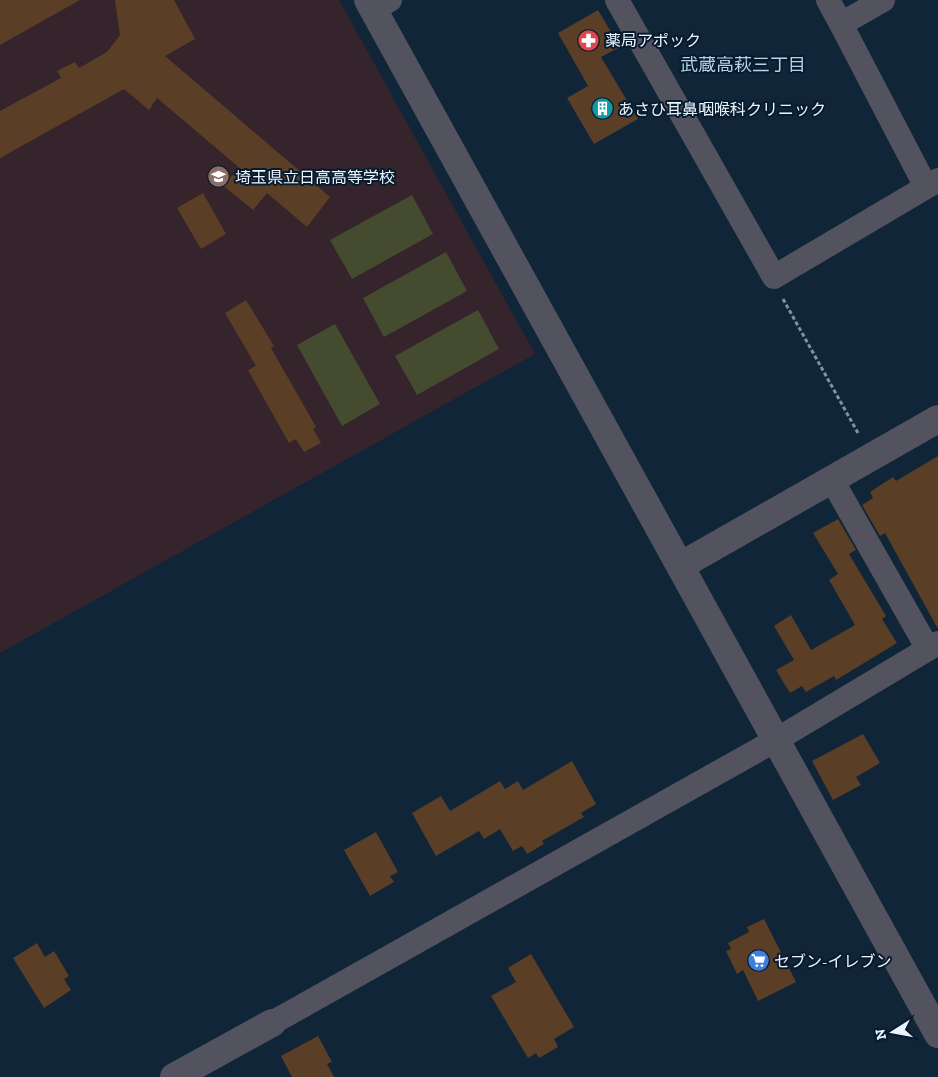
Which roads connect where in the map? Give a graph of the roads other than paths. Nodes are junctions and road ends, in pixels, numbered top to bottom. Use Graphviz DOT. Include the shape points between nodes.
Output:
graph roads {
  1 [pos="617,0"];
  2 [pos="828,0"];
  3 [pos="883,0"];
  4 [pos="377,3"];
  5 [pos="841,24"];
  6 [pos="932,183"];
  7 [pos="938,420"];
  8 [pos="832,480"];
  9 [pos="680,566"];
  10 [pos="933,646"];
  11 [pos="776,740"];
  12 [pos="272,1023"];
  13 [pos="938,1034"];
  14 [pos="174,1077"];
  1 -- 6 [label="street" via="774,277"];
  2 -- 5 [label="street"];
  3 -- 5 [label="street"];
  4 -- 9 [label="street"];
  5 -- 6 [label="street"];
  7 -- 8 [label="street"];
  8 -- 9 [label="street"];
  8 -- 10 [label="street"];
  9 -- 11 [label="street"];
  10 -- 11 [label="street"];
  11 -- 12 [label="street"];
  11 -- 13 [label="street"];
  12 -- 14 [label="street"];
}
